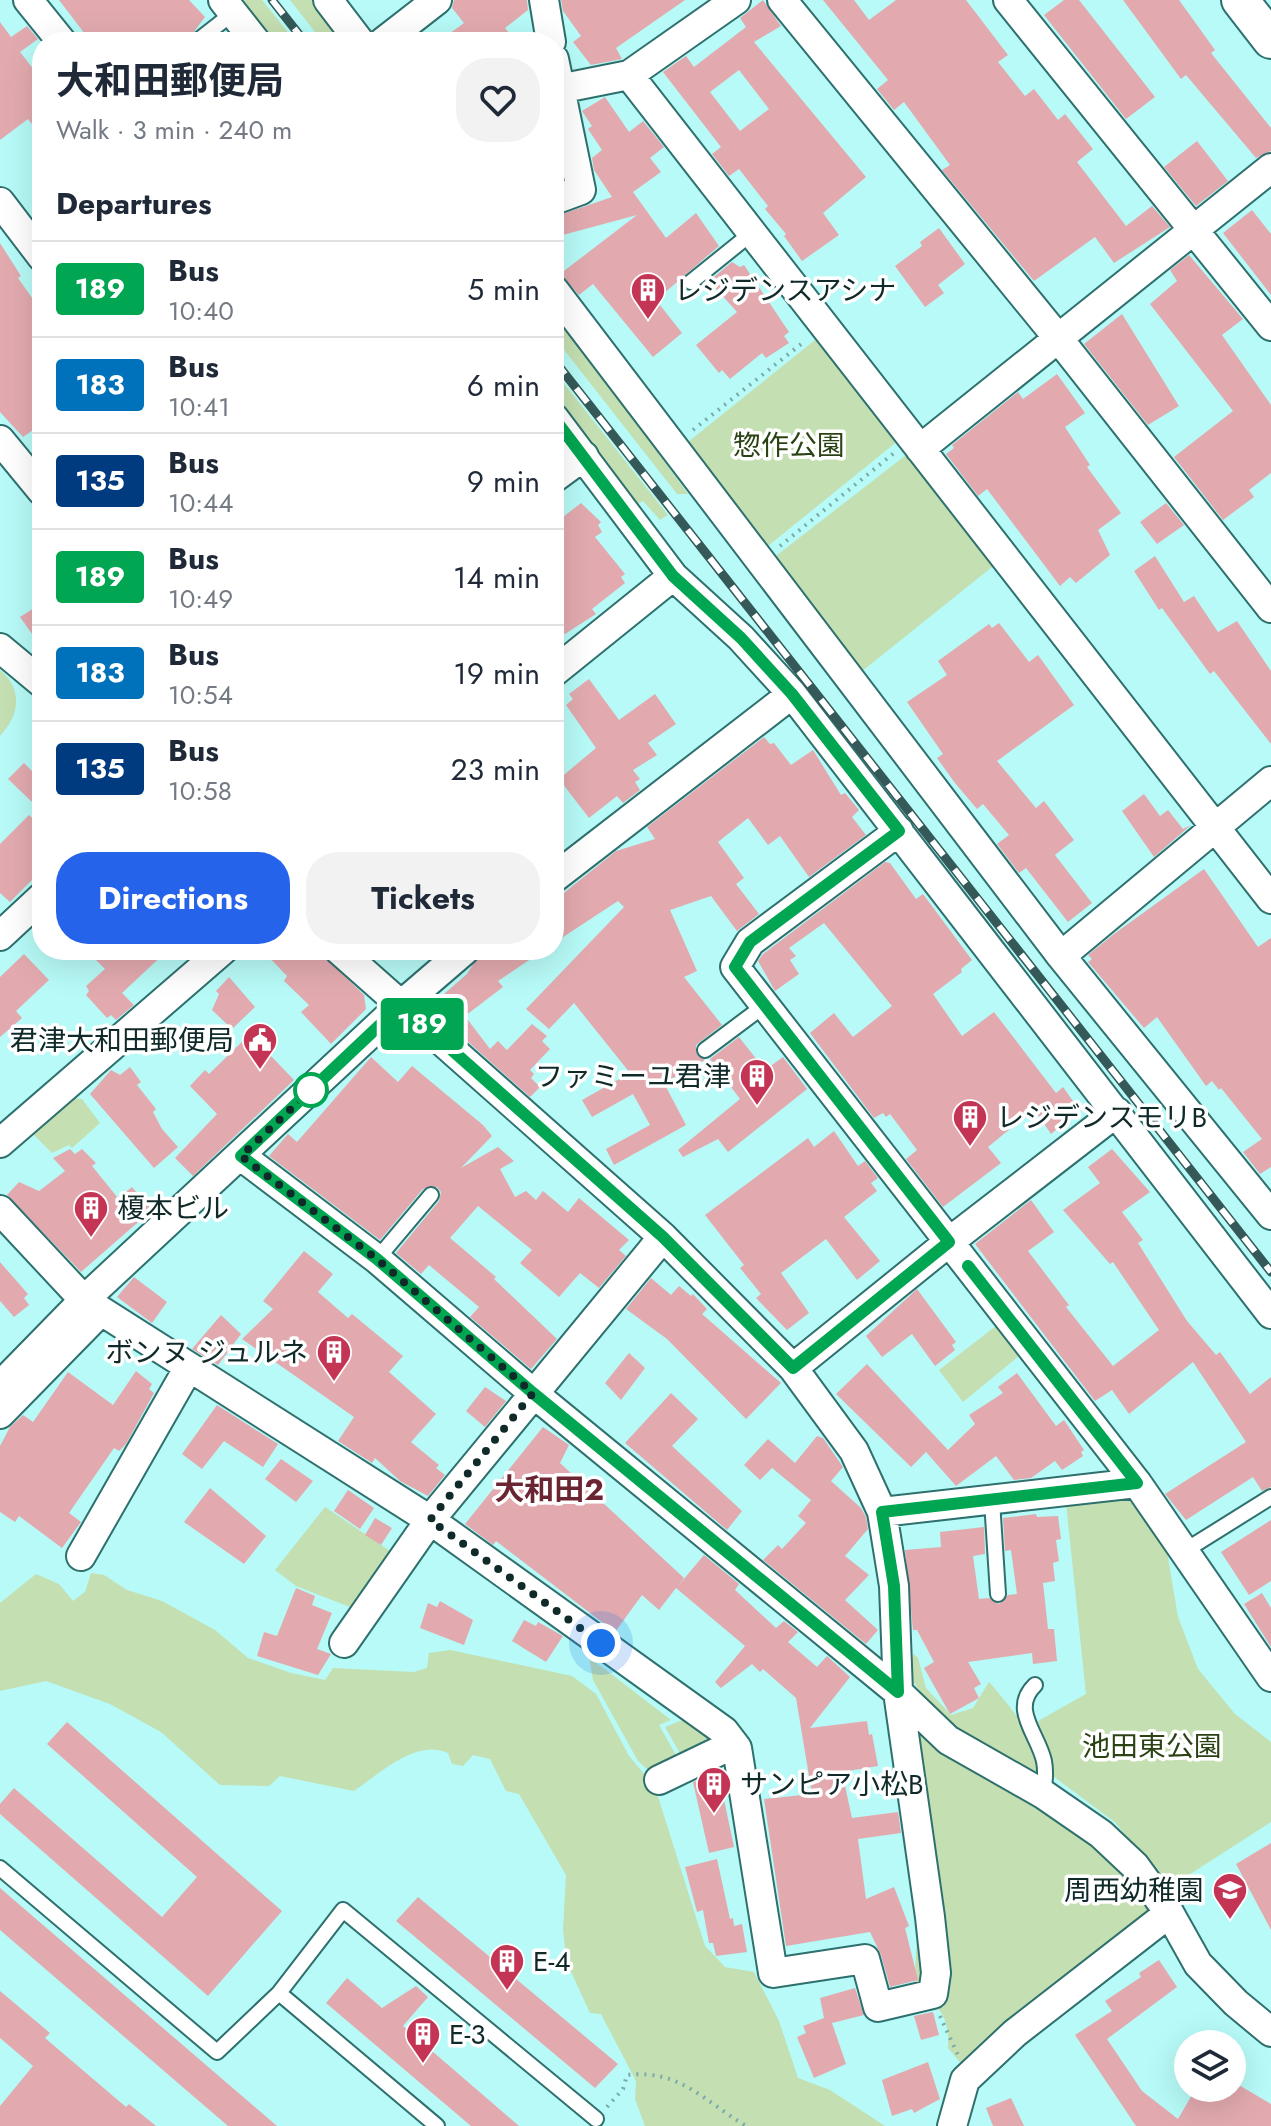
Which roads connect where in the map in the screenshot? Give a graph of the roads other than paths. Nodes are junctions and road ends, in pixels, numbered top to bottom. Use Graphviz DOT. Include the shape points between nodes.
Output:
graph roads {
  1 [pos="28,0"];
  2 [pos="328,0"];
  3 [pos="437,0"];
  4 [pos="544,0"];
  5 [pos="736,0"];
  6 [pos="782,0"];
  7 [pos="1008,0"];
  8 [pos="1240,0"];
  9 [pos="228,6"];
  10 [pos="54,32"];
  11 [pos="205,32"];
  12 [pos="248,32"];
  13 [pos="352,32"];
  14 [pos="396,32"];
  15 [pos="549,32"];
  16 [pos="1271,40"];
  17 [pos="629,75"];
  18 [pos="564,88"];
  19 [pos="564,112"];
  20 [pos="1271,168"];
  21 [pos="564,196"];
  22 [pos="0,202"];
  23 [pos="1193,229"];
  24 [pos="753,232"];
  25 [pos="32,244"];
  26 [pos="691,282"];
  27 [pos="564,304"];
  28 [pos="1271,326"];
  29 [pos="1058,338"];
  30 [pos="564,431"];
  31 [pos="916,444"];
  32 [pos="584,456"];
  33 [pos="5,458"];
  34 [pos="564,471"];
  35 [pos="32,482"];
  36 [pos="673,576"];
  37 [pos="1271,608"];
  38 [pos="0,648"];
  39 [pos="564,664"];
  40 [pos="32,675"];
  41 [pos="792,694"];
  42 [pos="1271,781"];
  43 [pos="1215,825"];
  44 [pos="899,831"];
  45 [pos="564,870"];
  46 [pos="1271,899"];
  47 [pos="32,904"];
  48 [pos="5,923"];
  49 [pos="1061,956"];
  50 [pos="211,960"];
  51 [pos="350,960"];
  52 [pos="453,960"];
  53 [pos="401,1005"];
  54 [pos="765,1005"];
  55 [pos="705,1050"];
  56 [pos="1117,1112"];
  57 [pos="0,1143"];
  58 [pos="241,1156"];
  59 [pos="431,1195"];
  60 [pos="0,1210"];
  61 [pos="1271,1215"];
  62 [pos="663,1237"];
  63 [pos="949,1242"];
  64 [pos="377,1259"];
  65 [pos="92,1305"];
  66 [pos="1271,1314"];
  67 [pos="189,1367"];
  68 [pos="793,1368"];
  69 [pos="0,1386"];
  70 [pos="533,1393"];
  71 [pos="0,1414"];
  72 [pos="1137,1483"];
  73 [pos="1271,1497"];
  74 [pos="992,1501"];
  75 [pos="882,1512"];
  76 [pos="430,1520"];
  77 [pos="1186,1550"];
  78 [pos="81,1556"];
  79 [pos="998,1594"];
  80 [pos="344,1643"];
  81 [pos="1271,1677"];
  82 [pos="1035,1685"];
  83 [pos="898,1692"];
  84 [pos="734,1744"];
  85 [pos="659,1780"];
  86 [pos="1043,1794"];
  87 [pos="0,1868"];
  88 [pos="1163,1918"];
  89 [pos="279,1993"];
  90 [pos="1271,2032"];
  91 [pos="596,2119"];
  92 [pos="437,2126"];
  93 [pos="952,2126"];
  1 -- 10 [label="street"];
  2 -- 13 [label="street"];
  3 -- 14 [label="street"];
  4 -- 15 [label="street"];
  5 -- 17 [label="street"];
  6 -- 29 [label="street"];
  7 -- 23 [label="street"];
  8 -- 16 [label="street"];
  9 -- 11 [label="lane"];
  9 -- 12 [label="street"];
  17 -- 18 [label="street"];
  17 -- 24 [label="street"];
  19 -- 21 [label="street" via="581,190"];
  20 -- 23 [label="street"];
  22 -- 25 [label="street"];
  23 -- 28 [label="street"];
  23 -- 29 [label="street"];
  24 -- 26 [label="lane"];
  24 -- 31 [label="street"];
  27 -- 49 [label="street"];
  29 -- 31 [label="street"];
  29 -- 37 [label="street"];
  30 -- 32 [label="street"];
  31 -- 43 [label="street"];
  32 -- 34 [label="street"];
  32 -- 36 [label="street"];
  33 -- 35 [label="street"];
  36 -- 39 [label="street"];
  36 -- 41 [label="street"];
  38 -- 40 [label="street"];
  41 -- 44 [label="street"];
  41 -- 45 [label="street"];
  42 -- 43 [label="street"];
  43 -- 46 [label="street"];
  43 -- 49 [label="street"];
  44 -- 54 [label="street" via="750,942 735,967"];
  44 -- 56 [label="street"];
  47 -- 48 [label="street"];
  49 -- 61 [label="street"];
  50 -- 57 [label="street"];
  51 -- 53 [label="street"];
  52 -- 53 [label="street"];
  53 -- 58 [label="street"];
  53 -- 62 [label="street"];
  54 -- 55 [label="lane"];
  54 -- 63 [label="street"];
  56 -- 63 [label="street"];
  56 -- 66 [label="street"];
  58 -- 64 [label="street"];
  58 -- 65 [label="street"];
  59 -- 64 [label="lane"];
  60 -- 65 [label="street"];
  62 -- 68 [label="street"];
  62 -- 70 [label="street"];
  63 -- 68 [label="street"];
  63 -- 72 [label="street"];
  64 -- 70 [label="street"];
  65 -- 67 [label="street"];
  65 -- 69 [label="street"];
  65 -- 71 [label="street"];
  67 -- 76 [label="street"];
  67 -- 78 [label="street"];
  68 -- 75 [label="street" via="854,1451"];
  70 -- 76 [label="street"];
  70 -- 83 [label="street"];
  72 -- 74 [label="street"];
  72 -- 77 [label="street"];
  73 -- 77 [label="lane"];
  74 -- 75 [label="street"];
  74 -- 79 [label="lane"];
  75 -- 83 [label="street" via="894,1586"];
  76 -- 80 [label="street"];
  76 -- 84 [label="street" via="724,1731"];
  77 -- 81 [label="street"];
  82 -- 86 [label="lane" via="1023,1701 1044,1762"];
  83 -- 84 [label="street" via="930,1917 933,1994 878,2007 865,1959 773,1973"];
  83 -- 86 [label="street" via="948,1740"];
  84 -- 85 [label="street"];
  86 -- 90 [label="street" via="1101,1834 1135,1866 1198,1964"];
  87 -- 89 [label="lane" via="217,2052"];
  88 -- 93 [label="street" via="1015,2033 965,2080"];
  89 -- 91 [label="lane" via="343,1910"];
  89 -- 92 [label="lane"];
}
